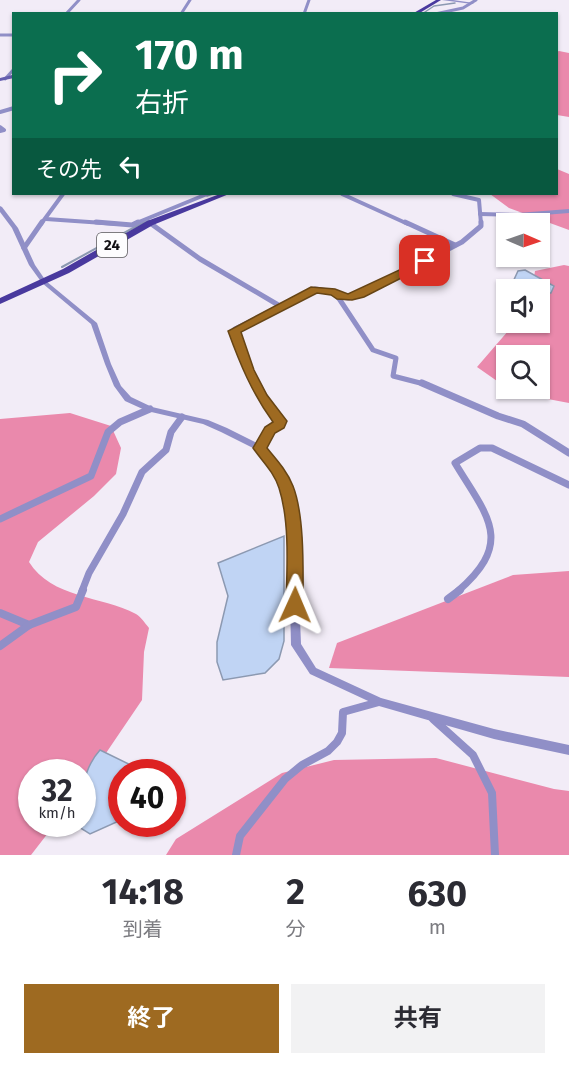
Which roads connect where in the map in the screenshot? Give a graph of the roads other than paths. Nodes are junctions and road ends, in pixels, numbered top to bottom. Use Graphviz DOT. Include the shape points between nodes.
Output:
graph roads {
  1 [pos="79,0"];
  2 [pos="439,0"];
  3 [pos="444,0"];
  4 [pos="474,2"];
  5 [pos="68,12"];
  6 [pos="418,12"];
  7 [pos="444,12"];
  8 [pos="0,127"];
  9 [pos="0,131"];
  10 [pos="62,195"];
  11 [pos="205,195"];
  12 [pos="222,195"];
  13 [pos="344,195"];
  14 [pos="458,195"];
  15 [pos="0,208"];
  16 [pos="569,211"];
  17 [pos="480,214"];
  18 [pos="46,219"];
  19 [pos="150,223"];
  20 [pos="455,245"];
  21 [pos="24,248"];
  22 [pos="44,282"];
  23 [pos="335,292"];
  24 [pos="0,301"];
  25 [pos="280,306"];
  26 [pos="150,408"];
  27 [pos="182,417"];
  28 [pos="260,448"];
  29 [pos="569,453"];
  30 [pos="569,485"];
  31 [pos="0,519"];
  32 [pos="448,599"];
  33 [pos="0,613"];
  34 [pos="29,625"];
  35 [pos="0,646"];
  36 [pos="379,702"];
  37 [pos="432,718"];
  38 [pos="569,750"];
  39 [pos="236,855"];
  40 [pos="495,855"];
  1 -- 5 [label="street"];
  2 -- 6 [label="main road"];
  3 -- 4 [label="street"];
  4 -- 7 [label="street"];
  8 -- 9 [label="street" via="4,130"];
  10 -- 18 [label="street"];
  11 -- 18 [label="street" via="132,225"];
  12 -- 19 [label="main road, 24"];
  13 -- 20 [label="street"];
  14 -- 17 [label="street" via="480,200"];
  15 -- 21 [label="street"];
  16 -- 17 [label="street"];
  17 -- 20 [label="street" via="481,226"];
  18 -- 21 [label="street"];
  19 -- 22 [label="main road, 24"];
  19 -- 25 [label="street" via="200,259"];
  20 -- 23 [label="street" via="360,295 348,298"];
  21 -- 22 [label="street"];
  22 -- 24 [label="main road, 24"];
  22 -- 26 [label="street" via="94,323 118,386 128,399"];
  23 -- 25 [label="street" via="315,289"];
  23 -- 29 [label="street" via="374,350 396,358 393,376 432,386 523,424"];
  25 -- 28 [label="street" via="234,331 261,396 280,421"];
  26 -- 27 [label="street"];
  26 -- 31 [label="street" via="108,432 91,476"];
  27 -- 28 [label="street" via="224,430"];
  27 -- 34 [label="street" via="171,432 166,450 142,471 89,573 76,607"];
  28 -- 36 [label="street" via="278,470 292,518 296,645 313,671"];
  30 -- 32 [label="street" via="492,448 480,448 455,463 493,532 482,566"];
  33 -- 34 [label="street"];
  34 -- 35 [label="street"];
  36 -- 37 [label="street"];
  36 -- 39 [label="street" via="343,712 338,742 285,779 240,836"];
  37 -- 38 [label="street"];
  37 -- 40 [label="street" via="473,755 492,793"];
}
